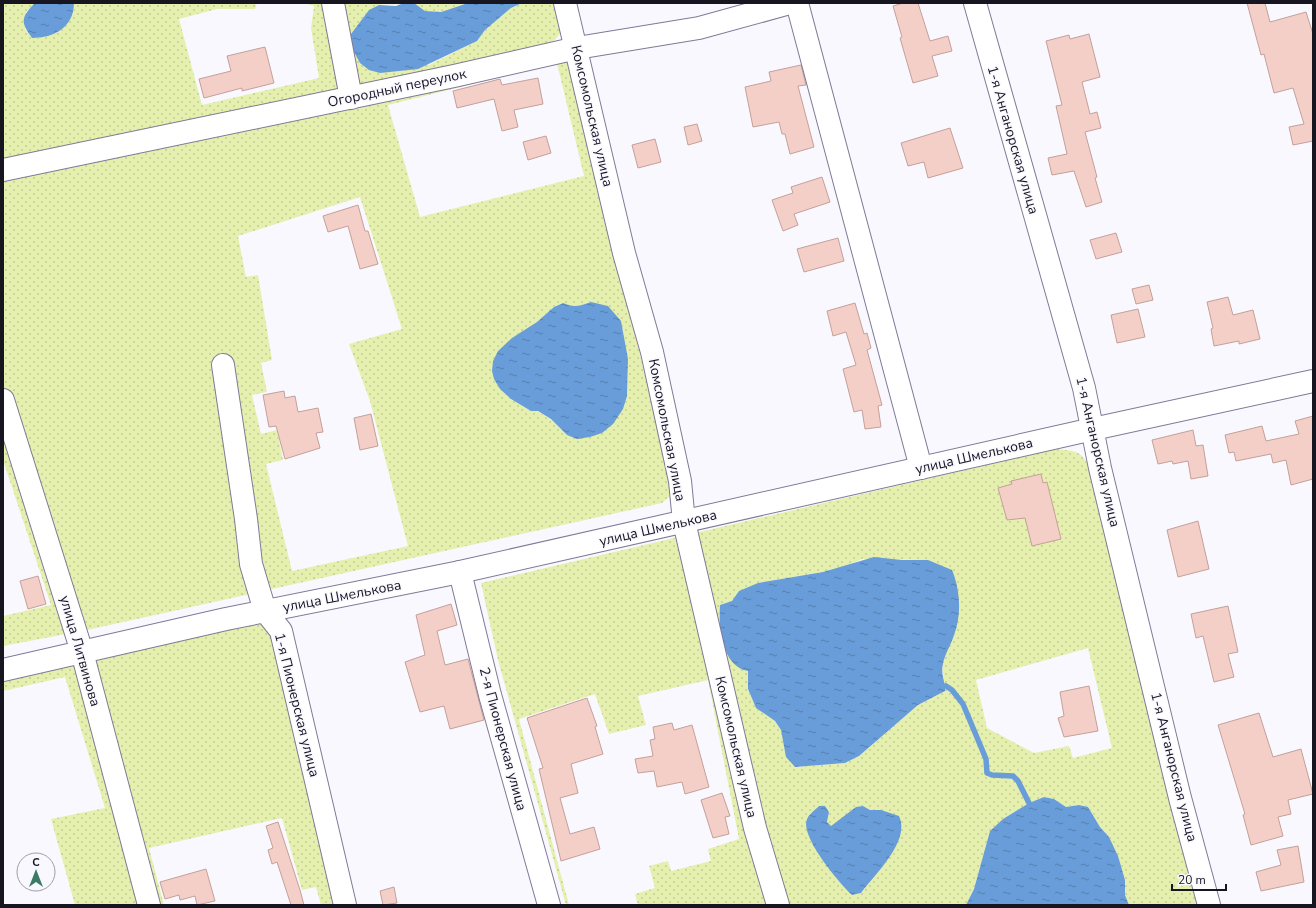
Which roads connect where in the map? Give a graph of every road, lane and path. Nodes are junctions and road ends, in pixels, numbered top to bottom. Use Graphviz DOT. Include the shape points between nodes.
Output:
graph roads {
  1 [pos="333,3"];
  2 [pos="565,3"];
  3 [pos="790,3"];
  4 [pos="797,3"];
  5 [pos="975,3"];
  6 [pos="576,48"];
  7 [pos="350,98"];
  8 [pos="3,170"];
  9 [pos="223,365"];
  10 [pos="1313,381"];
  11 [pos="3,400"];
  12 [pos="1093,429"];
  13 [pos="921,468"];
  14 [pos="684,522"];
  15 [pos="460,572"];
  16 [pos="265,611"];
  17 [pos="82,652"];
  18 [pos="3,670"];
  19 [pos="149,905"];
  20 [pos="345,905"];
  21 [pos="549,905"];
  22 [pos="778,905"];
  23 [pos="1209,905"];
  1 -- 7 [label="street"];
  2 -- 6 [label="street, Комсомольская улица"];
  3 -- 6 [label="street, Огородный переулок" via="699,28"];
  4 -- 13 [label="street"];
  5 -- 12 [label="street, 1-я Анганорская улица" via="1084,388"];
  6 -- 7 [label="street, Огородный переулок"];
  6 -- 14 [label="street, Комсомольская улица" via="624,253 652,352 680,481"];
  7 -- 8 [label="street, Огородный переулок"];
  9 -- 16 [label="street, 1-я Пионерская улица" via="251,564"];
  10 -- 12 [label="street, улица Шмелькова"];
  11 -- 17 [label="street, улица Литвинова"];
  12 -- 13 [label="street, улица Шмелькова"];
  12 -- 23 [label="street, 1-я Анганорская улица" via="1100,468 1180,798"];
  13 -- 14 [label="street, улица Шмелькова"];
  14 -- 15 [label="street, улица Шмелькова"];
  14 -- 22 [label="street, Комсомольская улица" via="755,828"];
  15 -- 16 [label="street, улица Шмелькова"];
  15 -- 21 [label="street, 2-я Пионерская улица" via="490,695"];
  16 -- 17 [label="street, улица Шмелькова"];
  16 -- 20 [label="street, 1-я Пионерская улица" via="281,631"];
  17 -- 18 [label="street, улица Шмелькова"];
  17 -- 19 [label="street, улица Литвинова"];
}
